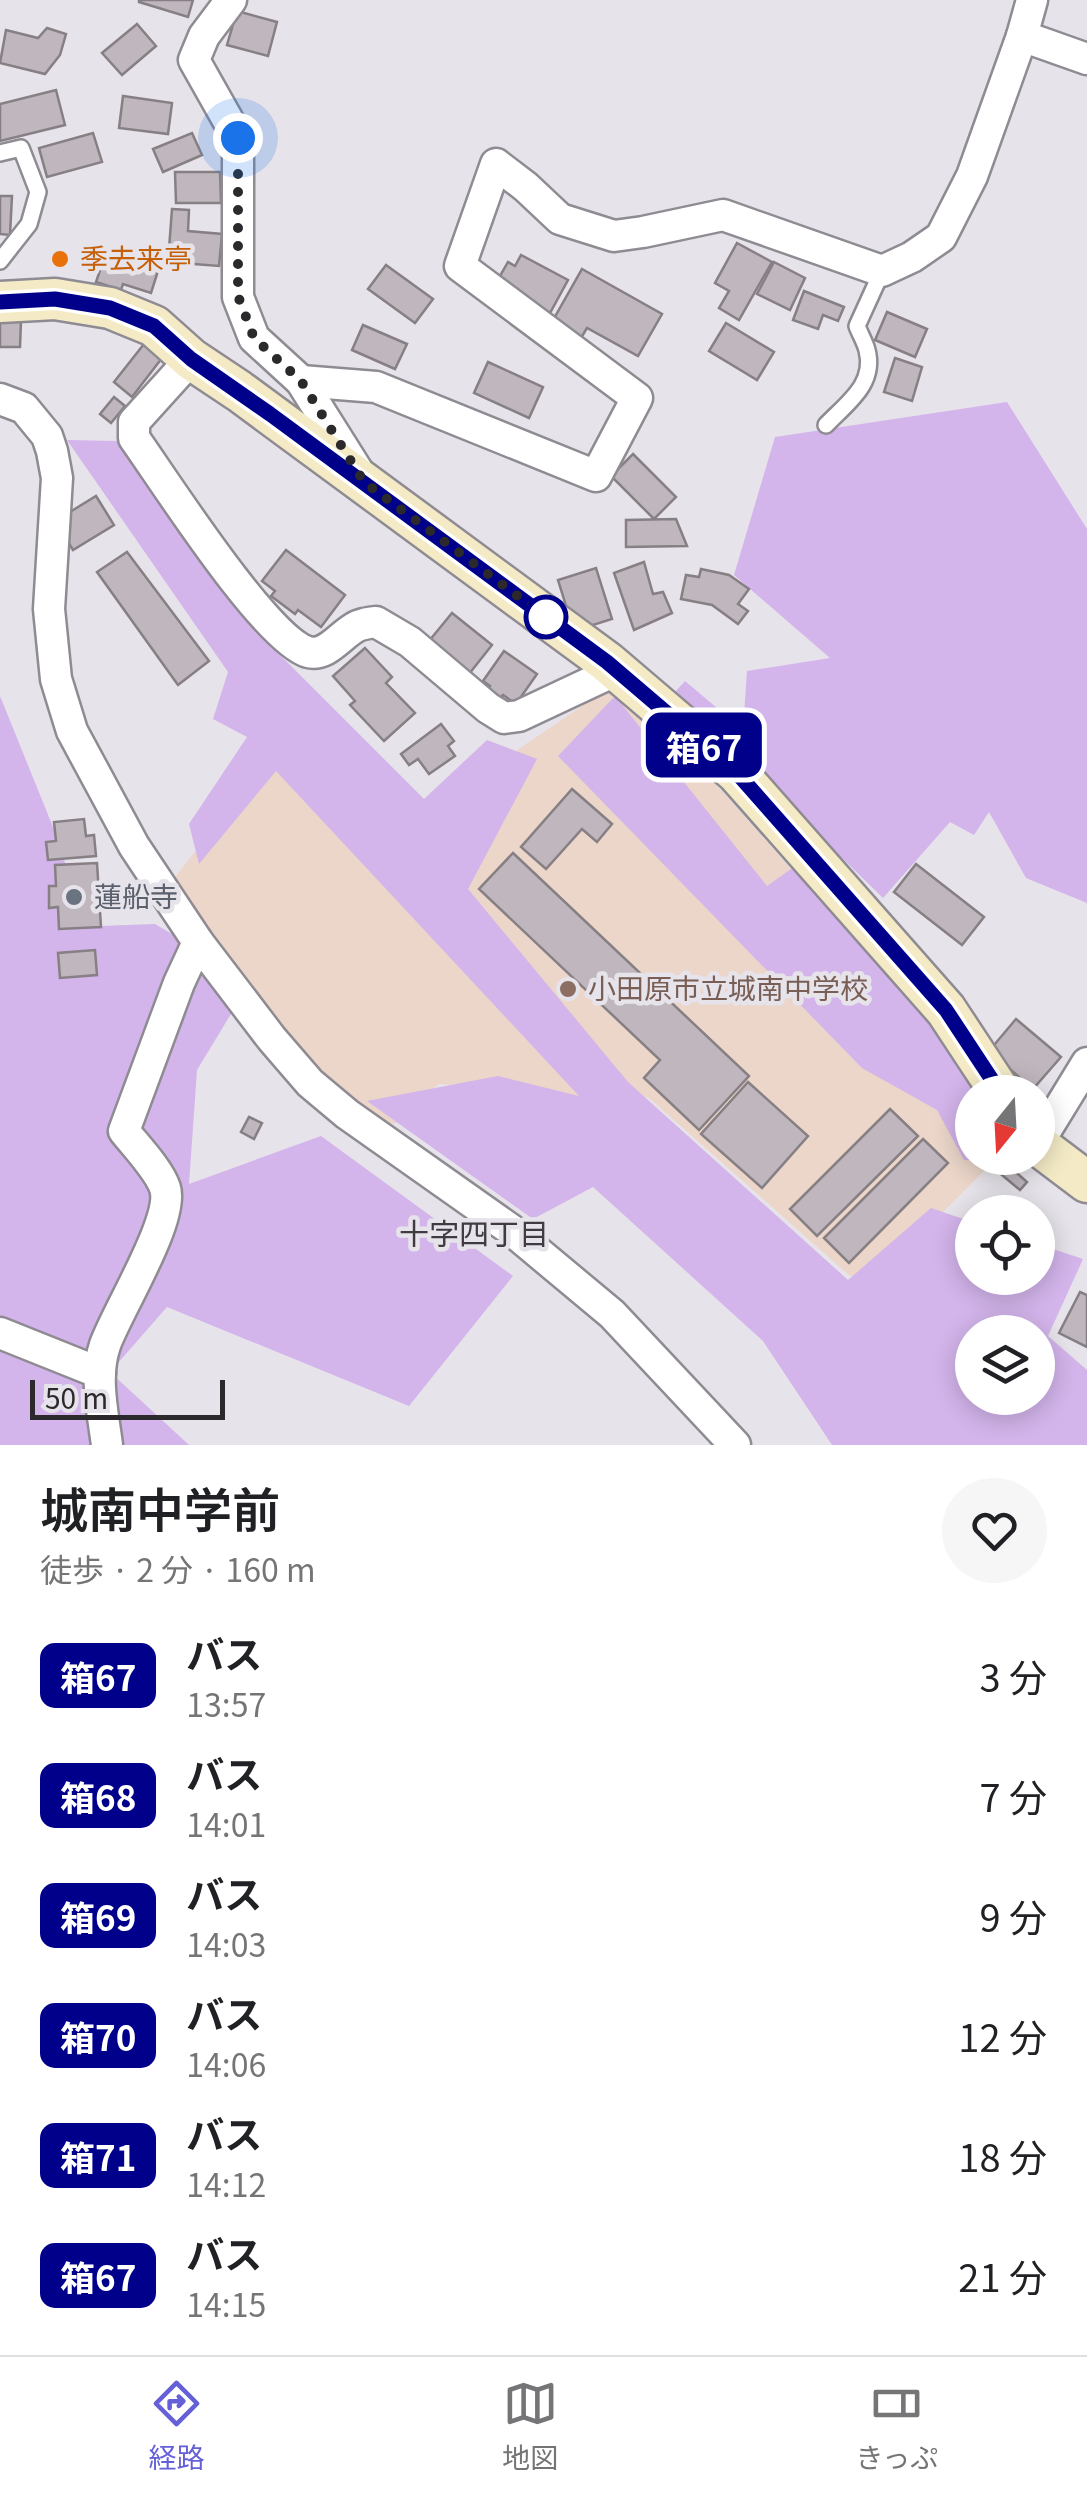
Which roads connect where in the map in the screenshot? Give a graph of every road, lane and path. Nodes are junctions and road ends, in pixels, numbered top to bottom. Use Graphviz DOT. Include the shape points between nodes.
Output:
graph roads {
  1 [pos="231,0"];
  2 [pos="1032,0"];
  3 [pos="1022,36"];
  4 [pos="1087,58"];
  5 [pos="0,152"];
  6 [pos="0,261"];
  7 [pos="882,271"];
  8 [pos="0,302"];
  9 [pos="191,359"];
  10 [pos="301,381"];
  11 [pos="0,399"];
  12 [pos="826,425"];
  13 [pos="364,482"];
  14 [pos="616,670"];
  15 [pos="198,942"];
  16 [pos="1087,1062"];
  17 [pos="989,1075"];
  18 [pos="1055,1116"];
  19 [pos="1055,1157"];
  20 [pos="1087,1182"];
  21 [pos="0,1333"];
  22 [pos="100,1373"];
  23 [pos="108,1445"];
  24 [pos="735,1445"];
  1 -- 10 [label="street" via="194,60 238,138 238,296 254,338"];
  2 -- 3 [label="street"];
  3 -- 4 [label="street"];
  3 -- 7 [label="street" via="972,176 941,237"];
  5 -- 6 [label="lane" via="20,148 38,192 28,224"];
  7 -- 10 [label="street" via="723,215 614,236 560,219 496,164 460,266 638,398 596,476 376,387"];
  7 -- 12 [label="lane" via="857,326 869,373"];
  8 -- 9 [label="street" via="55,299 110,308 154,326"];
  9 -- 13 [label="street"];
  9 -- 14 [label="street" via="134,422 134,438 220,560 293,643 322,652 357,626 376,622 504,718"];
  10 -- 13 [label="street"];
  11 -- 15 [label="street" via="24,408 47,436 58,478 49,609 56,680 72,731 134,846"];
  13 -- 14 [label="street"];
  14 -- 17 [label="street" via="737,773 946,1010"];
  15 -- 22 [label="street" via="124,1131 165,1188 166,1204 105,1346"];
  15 -- 24 [label="street" via="310,1082 591,1296"];
  16 -- 18 [label="street"];
  19 -- 20 [label="street"];
  21 -- 22 [label="street"];
  22 -- 23 [label="street"];
}
